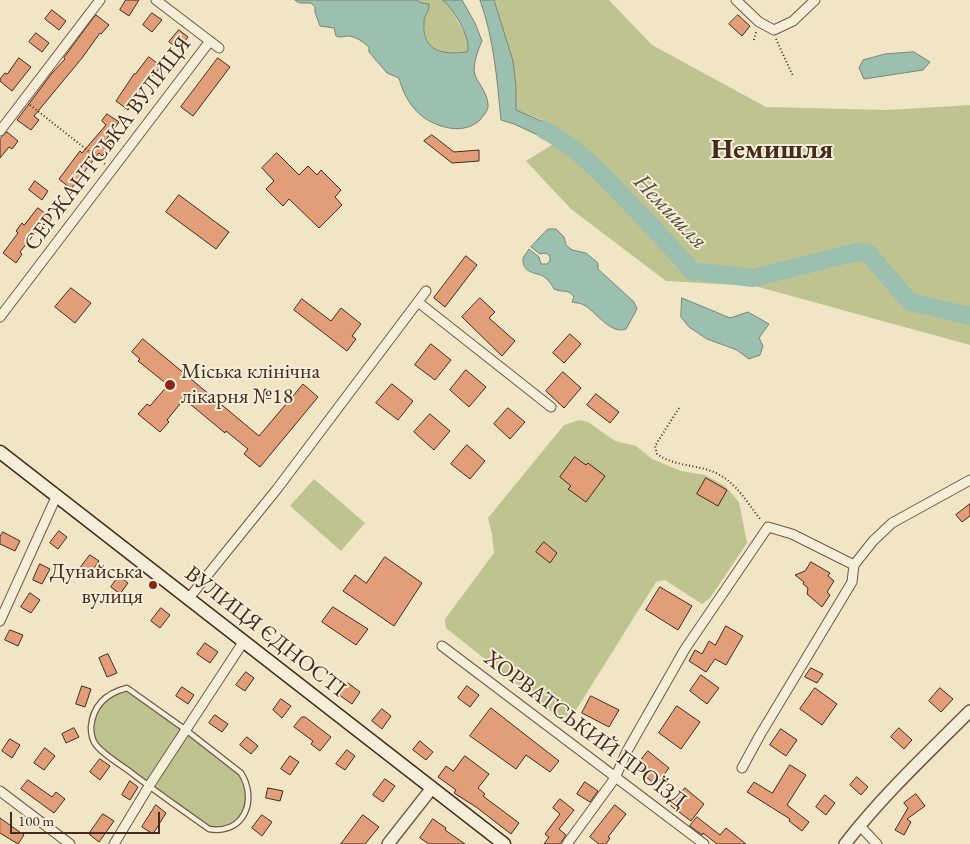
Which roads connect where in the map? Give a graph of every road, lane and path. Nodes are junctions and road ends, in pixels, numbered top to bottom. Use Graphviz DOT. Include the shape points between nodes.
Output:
graph roads {
  1 [pos="100,0"];
  2 [pos="156,0"];
  3 [pos="736,0"];
  4 [pos="815,0"];
  5 [pos="774,30"];
  6 [pos="210,41"];
  7 [pos="219,48"];
  8 [pos="793,76"];
  9 [pos="23,100"];
  10 [pos="0,131"];
  11 [pos="112,170"];
  12 [pos="426,291"];
  13 [pos="418,302"];
  14 [pos="1,314"];
  15 [pos="551,407"];
  16 [pos="679,408"];
  17 [pos="0,452"];
  18 [pos="970,480"];
  19 [pos="57,495"];
  20 [pos="768,527"];
  21 [pos="854,565"];
  22 [pos="189,598"];
  23 [pos="0,621"];
  24 [pos="244,641"];
  25 [pos="442,646"];
  26 [pos="970,711"];
  27 [pos="186,730"];
  28 [pos="742,768"];
  29 [pos="615,778"];
  30 [pos="149,786"];
  31 [pos="432,788"];
  32 [pos="0,792"];
  33 [pos="860,826"];
  34 [pos="699,842"];
  35 [pos="70,844"];
  36 [pos="114,844"];
  37 [pos="388,844"];
  38 [pos="504,844"];
  39 [pos="568,844"];
  40 [pos="845,844"];
  41 [pos="876,844"];
  1 -- 9 [label="street"];
  2 -- 6 [label="street"];
  3 -- 5 [label="street" via="759,22"];
  4 -- 5 [label="street" via="793,21"];
  5 -- 8 [label="path"];
  6 -- 7 [label="street"];
  6 -- 11 [label="street, СЕРЖАНТСЬКА ВУЛИЦЯ"];
  9 -- 10 [label="street"];
  9 -- 11 [label="path"];
  11 -- 14 [label="street, СЕРЖАНТСЬКА ВУЛИЦЯ"];
  12 -- 13 [label="street"];
  13 -- 15 [label="street"];
  13 -- 22 [label="street" via="277,489"];
  16 -- 20 [label="path" via="655,446 657,454 674,463 715,473 734,485"];
  17 -- 19 [label="main road, ВУЛИЦЯ ЄДНОСТІ"];
  18 -- 21 [label="street" via="892,523"];
  19 -- 22 [label="main road, ВУЛИЦЯ ЄДНОСТІ"];
  19 -- 23 [label="street"];
  20 -- 21 [label="street" via="792,534"];
  20 -- 29 [label="street" via="685,648"];
  21 -- 28 [label="street" via="852,582"];
  22 -- 24 [label="main road, ВУЛИЦЯ ЄДНОСТІ"];
  24 -- 27 [label="street"];
  24 -- 31 [label="main road, ВУЛИЦЯ ЄДНОСТІ"];
  25 -- 29 [label="street, ХОРВАТСЬКИЙ ПРОЇЗД"];
  26 -- 33 [label="street"];
  27 -- 30 [label="street"];
  27 -- 30 [label="lane" via="127,688 110,695 96,708 91,732 94,744"];
  27 -- 30 [label="lane" via="241,773 246,781 249,800 242,817 228,829 209,829"];
  29 -- 34 [label="street, ХОРВАТСЬКИЙ ПРОЇЗД"];
  29 -- 39 [label="street"];
  30 -- 36 [label="street"];
  31 -- 37 [label="street"];
  31 -- 38 [label="main road, ВУЛИЦЯ ЄДНОСТІ"];
  32 -- 35 [label="street"];
  33 -- 40 [label="street"];
  33 -- 41 [label="street"];
}
